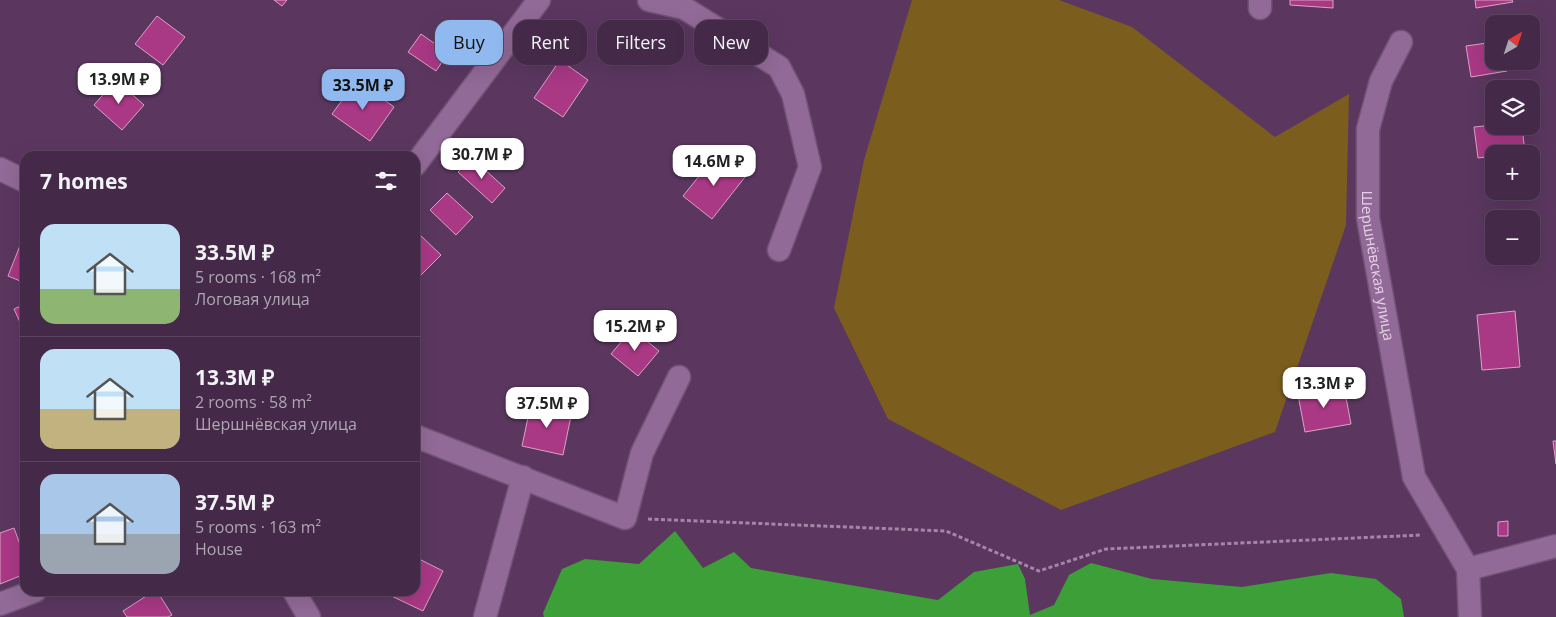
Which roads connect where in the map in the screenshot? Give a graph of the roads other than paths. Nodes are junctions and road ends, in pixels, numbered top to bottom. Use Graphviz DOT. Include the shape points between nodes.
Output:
graph roads {
  1 [pos="539,0"];
  2 [pos="650,0"];
  3 [pos="1401,42"];
  4 [pos="420,159"];
  5 [pos="0,169"];
  6 [pos="20,179"];
  7 [pos="779,250"];
  8 [pos="679,377"];
  9 [pos="420,438"];
  10 [pos="523,477"];
  11 [pos="1556,546"];
  12 [pos="1468,569"];
  13 [pos="21,596"];
  14 [pos="297,596"];
  15 [pos="0,604"];
  16 [pos="309,617"];
  17 [pos="485,617"];
  18 [pos="1470,617"];
  1 -- 4 [label="street"];
  2 -- 7 [label="street" via="684,8 779,67 794,94 810,167"];
  3 -- 12 [label="street, Шершнёвская улица" via="1382,81 1368,129 1368,218 1414,477"];
  5 -- 6 [label="street"];
  8 -- 10 [label="street" via="642,453 625,518"];
  9 -- 10 [label="street"];
  10 -- 17 [label="street"];
  11 -- 12 [label="street"];
  12 -- 18 [label="street, Шершнёвская улица"];
  13 -- 15 [label="street"];
  14 -- 16 [label="street"];
}
